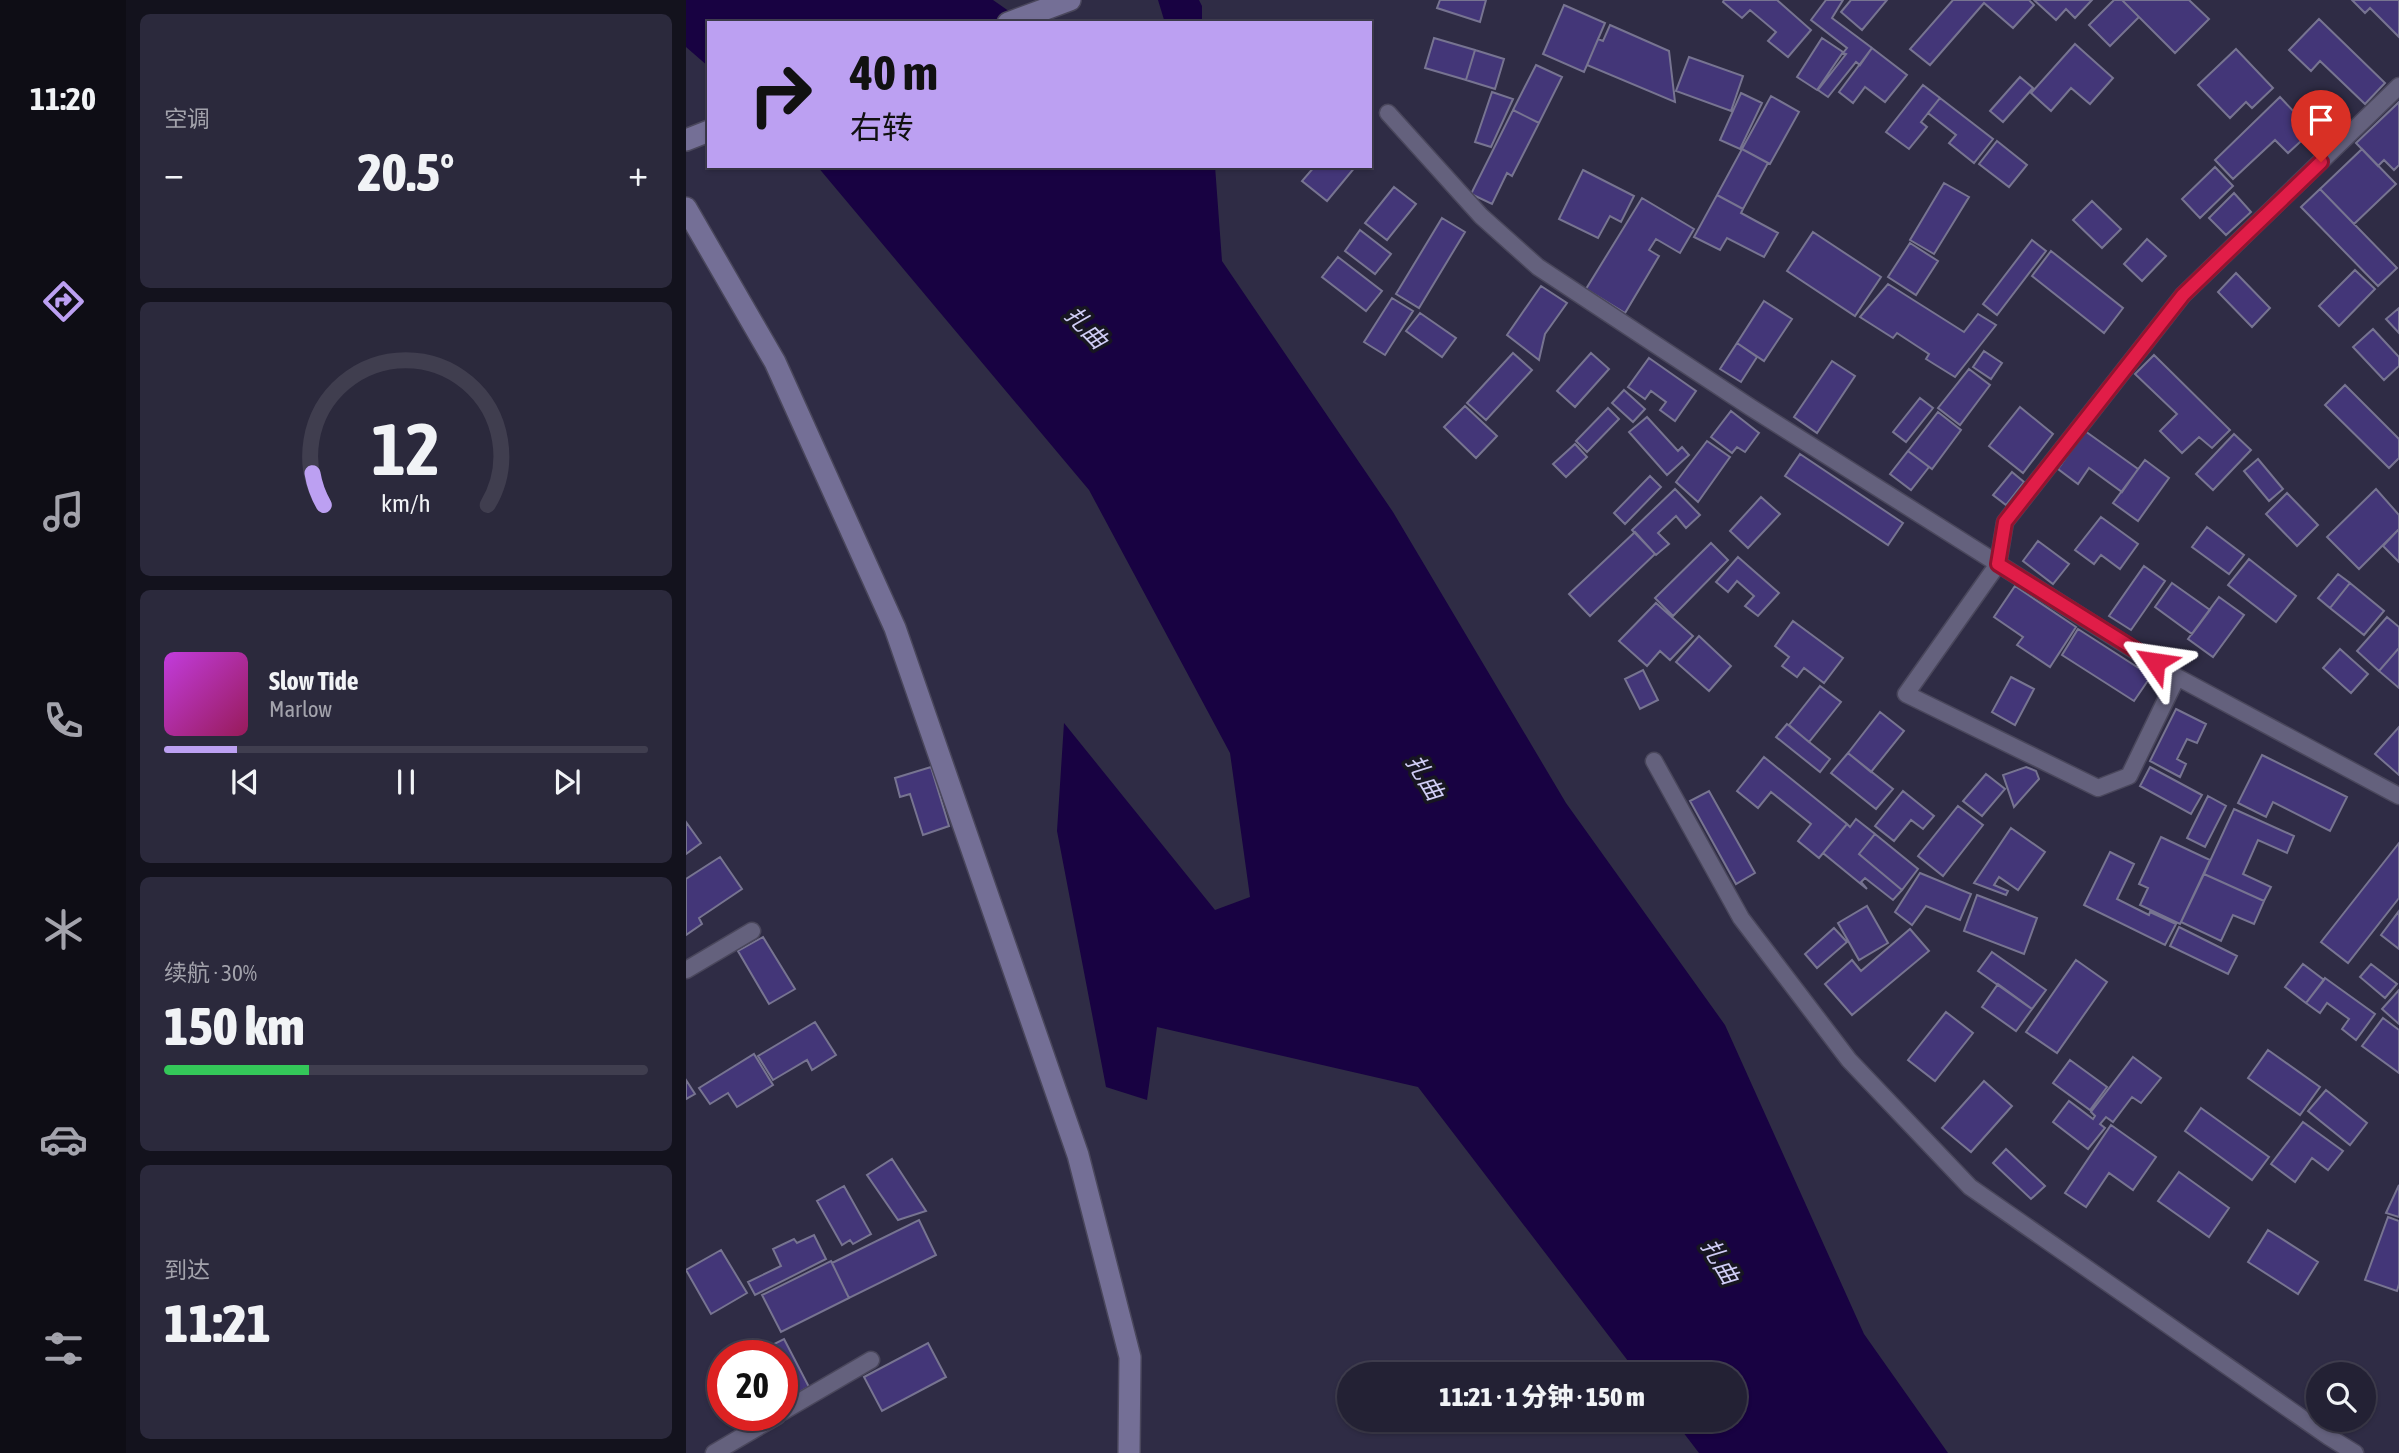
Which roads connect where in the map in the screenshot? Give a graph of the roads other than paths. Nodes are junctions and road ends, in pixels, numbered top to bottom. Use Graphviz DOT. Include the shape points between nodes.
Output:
graph roads {
  1 [pos="1070,0"];
  2 [pos="1012,21"];
  3 [pos="2399,86"];
  4 [pos="1388,113"];
  5 [pos="707,131"];
  6 [pos="686,141"];
  7 [pos="686,208"];
  8 [pos="1998,564"];
  9 [pos="2177,677"];
  10 [pos="1654,761"];
  11 [pos="2399,796"];
  12 [pos="752,931"];
  13 [pos="686,970"];
  14 [pos="871,1360"];
  15 [pos="798,1403"];
  16 [pos="751,1431"];
  17 [pos="714,1453"];
  18 [pos="1129,1453"];
  19 [pos="2355,1453"];
  1 -- 2 [label="street"];
  3 -- 8 [label="lane" via="2183,295 2005,522"];
  4 -- 8 [label="lane" via="1481,216 1538,267"];
  5 -- 6 [label="street"];
  7 -- 18 [label="street" via="775,362 900,641 1078,1155 1130,1357"];
  8 -- 9 [label="lane"];
  8 -- 9 [label="lane" via="1906,694 2098,788 2129,776"];
  9 -- 11 [label="lane"];
  10 -- 19 [label="lane" via="1741,918 1849,1060 1970,1187"];
  12 -- 13 [label="lane"];
  14 -- 15 [label="lane"];
  16 -- 17 [label="lane"];
}
